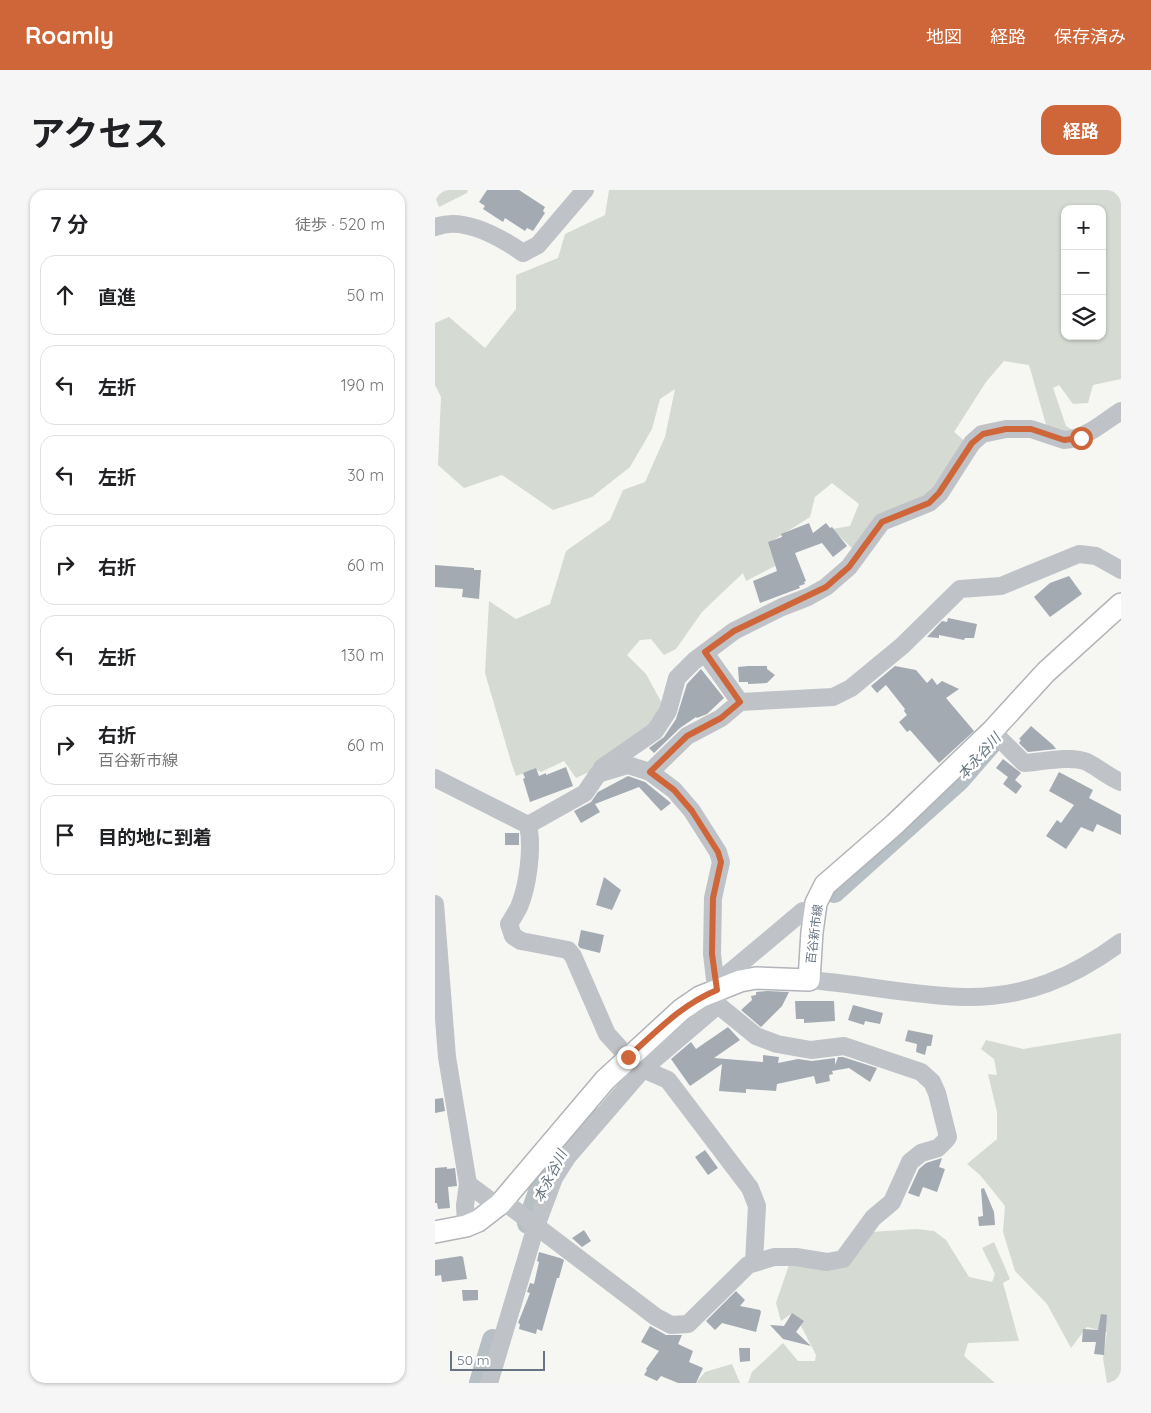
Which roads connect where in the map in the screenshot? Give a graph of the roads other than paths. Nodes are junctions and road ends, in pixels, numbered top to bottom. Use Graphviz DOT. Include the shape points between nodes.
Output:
graph roads {
  1 [pos="585,190"];
  2 [pos="435,227"];
  3 [pos="1121,411"];
  4 [pos="1121,570"];
  5 [pos="1121,604"];
  6 [pos="705,652"];
  7 [pos="740,702"];
  8 [pos="992,731"];
  9 [pos="650,772"];
  10 [pos="598,774"];
  11 [pos="435,778"];
  12 [pos="1121,782"];
  13 [pos="528,825"];
  14 [pos="435,904"];
  15 [pos="815,912"];
  16 [pos="1121,942"];
  17 [pos="809,980"];
  18 [pos="717,993"];
  19 [pos="636,1063"];
  20 [pos="468,1184"];
  21 [pos="506,1206"];
  22 [pos="466,1226"];
  23 [pos="536,1226"];
  24 [pos="435,1232"];
  25 [pos="754,1262"];
  26 [pos="489,1383"];
  1 -- 2 [label="street" via="538,245 523,253 506,241 463,224"];
  3 -- 6 [label="street" via="1081,438 1069,440 1031,429 1006,429 983,434 972,443 929,503 882,522 849,567 826,587 734,631"];
  4 -- 7 [label="street" via="1096,556 1079,554 1001,586 960,589 902,646 851,688 833,697"];
  5 -- 8 [label="main road, 百谷新市線" via="1046,672"];
  6 -- 7 [label="street"];
  6 -- 10 [label="street" via="677,678 668,711 655,731 600,769"];
  7 -- 9 [label="street" via="721,718 687,736"];
  8 -- 12 [label="street" via="1024,764 1069,759 1085,761"];
  8 -- 15 [label="main road, 百谷新市線" via="895,824 825,885"];
  9 -- 10 [label="street" via="628,765"];
  9 -- 18 [label="street" via="674,790 692,811 718,852 721,862 713,898 712,954"];
  10 -- 13 [label="street" via="585,793"];
  11 -- 13 [label="street"];
  13 -- 19 [label="street" via="531,837 525,887 519,908 509,924 513,936 521,941 568,950 607,1034"];
  14 -- 20 [label="street" via="447,1057"];
  15 -- 17 [label="main road, 百谷新市線"];
  15 -- 18 [label="street" via="803,911"];
  16 -- 17 [label="street" via="1096,961 1057,980 1010,993 966,997"];
  17 -- 18 [label="main road, 百谷新市線" via="756,978 740,981"];
  18 -- 19 [label="main road, 百谷新市線" via="700,997 681,1010"];
  18 -- 25 [label="street" via="756,1036 777,1044 811,1050 844,1046 921,1072 932,1082 937,1093 948,1137 938,1148 921,1153 910,1162 892,1202 873,1218 843,1259 827,1262 774,1257"];
  19 -- 21 [label="main road, 百谷新市線" via="605,1080"];
  19 -- 23 [label="street" via="554,1178"];
  19 -- 25 [label="street" via="667,1080 750,1188 757,1206"];
  20 -- 21 [label="street" via="491,1201"];
  20 -- 22 [label="street"];
  21 -- 22 [label="main road, 百谷新市線"];
  21 -- 23 [label="street"];
  22 -- 24 [label="main road, 百谷新市線"];
  23 -- 25 [label="street" via="656,1317 671,1324 688,1324"];
  23 -- 26 [label="street"];
}
